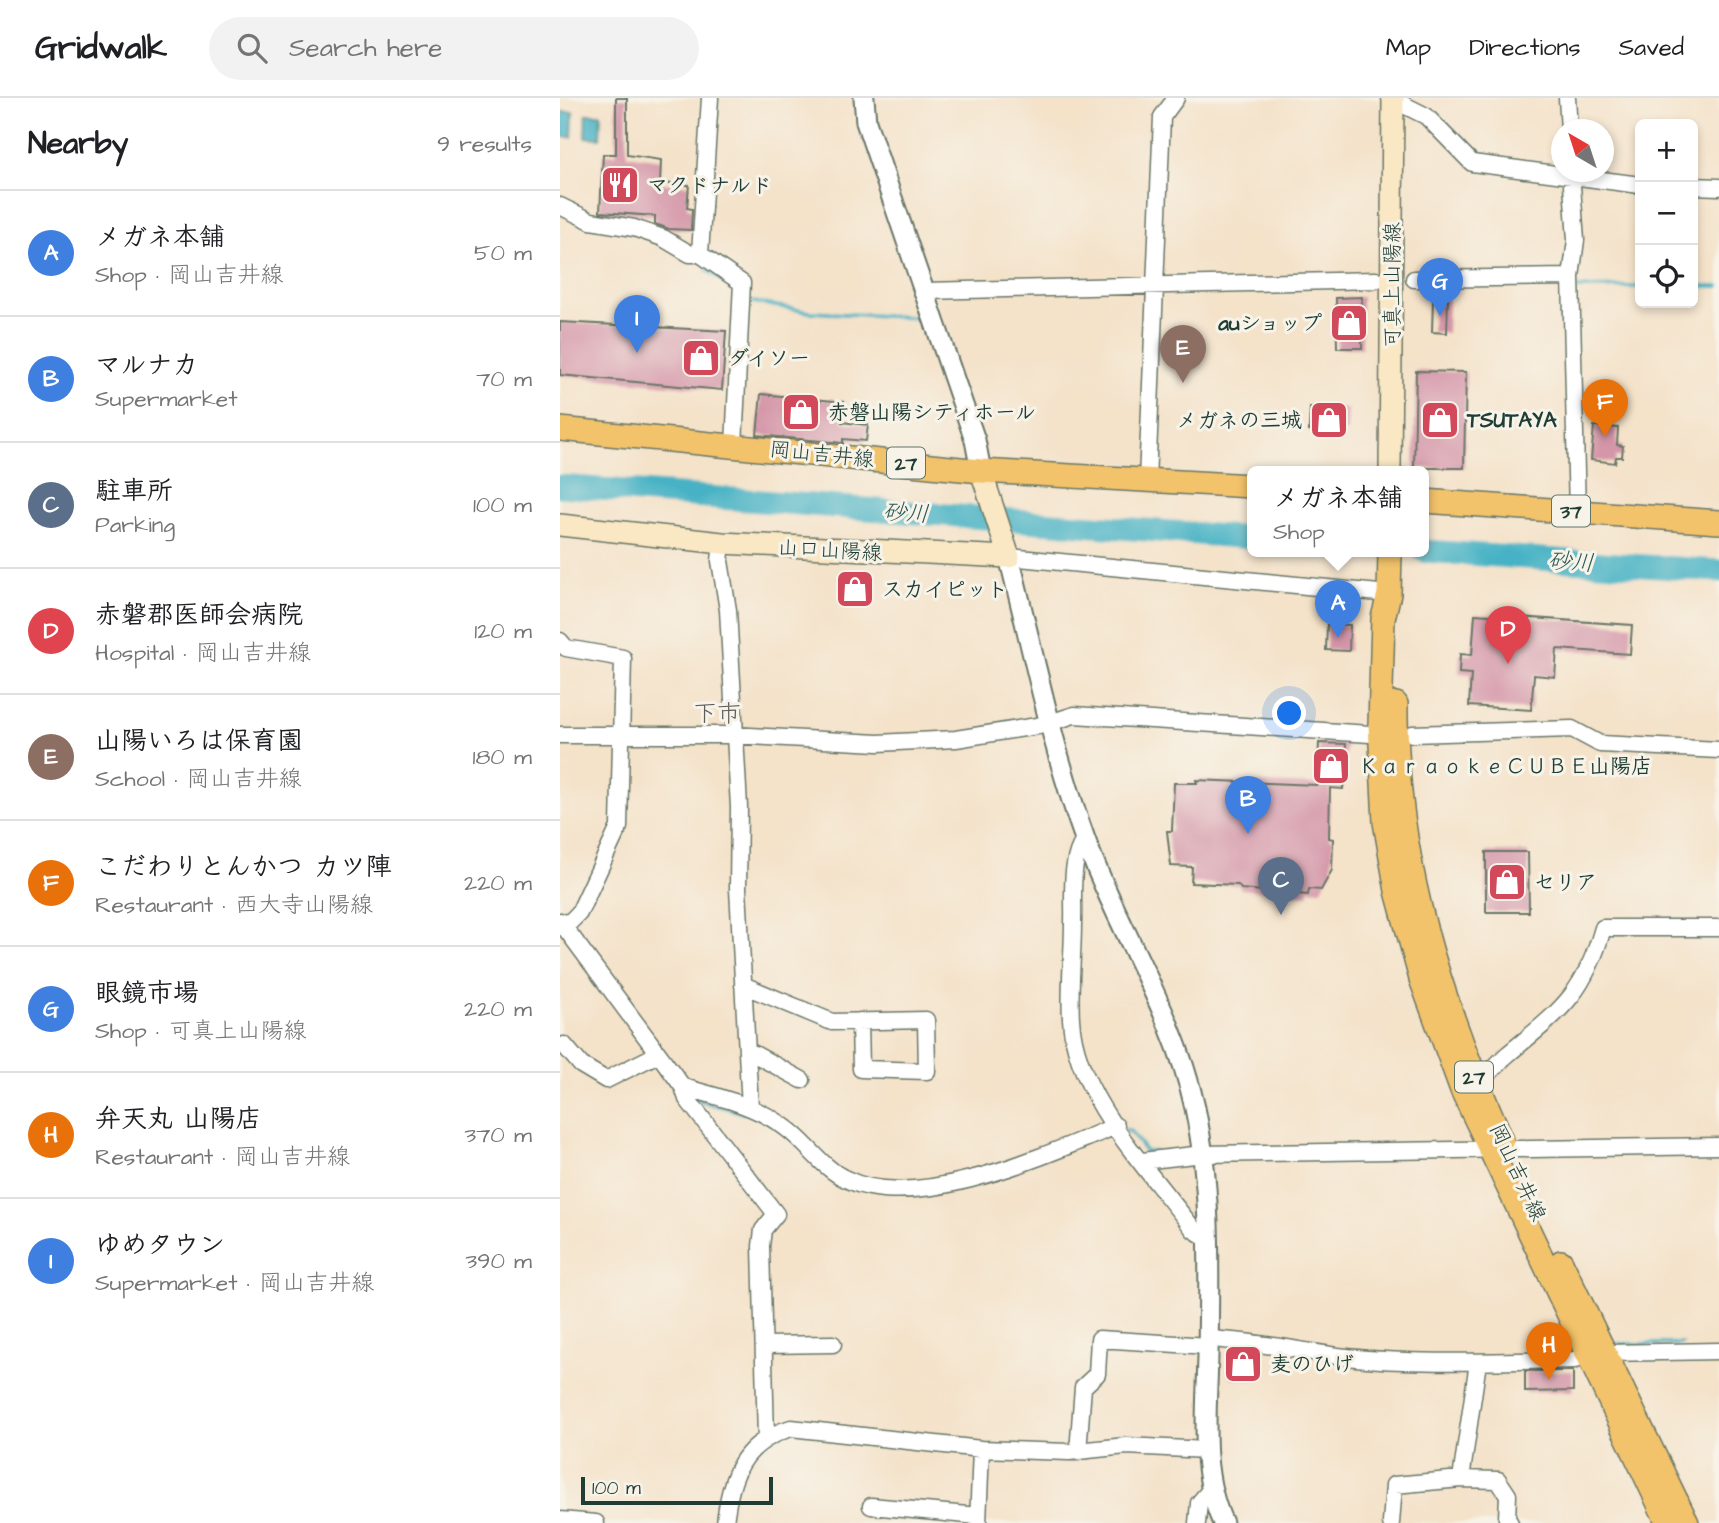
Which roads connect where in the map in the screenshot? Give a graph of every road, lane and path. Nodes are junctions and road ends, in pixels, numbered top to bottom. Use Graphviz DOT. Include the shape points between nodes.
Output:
graph roads {
  1 [pos="709,98"];
  2 [pos="864,98"];
  3 [pos="1176,98"];
  4 [pos="1392,98"];
  5 [pos="1567,98"];
  6 [pos="1568,119"];
  7 [pos="1551,172"];
  8 [pos="1614,181"];
  9 [pos="1572,182"];
  10 [pos="1635,184"];
  11 [pos="1698,186"];
  12 [pos="1719,187"];
  13 [pos="560,205"];
  14 [pos="700,254"];
  15 [pos="1571,277"];
  16 [pos="1414,279"];
  17 [pos="1376,280"];
  18 [pos="1154,284"];
  19 [pos="925,291"];
  20 [pos="560,429"];
  21 [pos="734,445"];
  22 [pos="1390,466"];
  23 [pos="985,481"];
  24 [pos="1147,481"];
  25 [pos="1247,486"];
  26 [pos="1429,488"];
  27 [pos="1429,500"];
  28 [pos="1577,504"];
  29 [pos="1719,506"];
  30 [pos="1719,522"];
  31 [pos="560,525"];
  32 [pos="722,543"];
  33 [pos="1007,551"];
  34 [pos="1390,557"];
  35 [pos="1389,594"];
  36 [pos="560,641"];
  37 [pos="1051,720"];
  38 [pos="622,734"];
  39 [pos="1370,734"];
  40 [pos="1412,734"];
  41 [pos="733,735"];
  42 [pos="560,736"];
  43 [pos="1719,750"];
  44 [pos="1085,839"];
  45 [pos="562,928"];
  46 [pos="1719,928"];
  47 [pos="743,985"];
  48 [pos="860,1021"];
  49 [pos="561,1044"];
  50 [pos="747,1050"];
  51 [pos="658,1054"];
  52 [pos="802,1080"];
  53 [pos="1477,1083"];
  54 [pos="683,1087"];
  55 [pos="750,1107"];
  56 [pos="1116,1126"];
  57 [pos="1719,1146"];
  58 [pos="1498,1148"];
  59 [pos="1203,1154"];
  60 [pos="1142,1161"];
  61 [pos="1209,1239"];
  62 [pos="1208,1342"];
  63 [pos="834,1344"];
  64 [pos="764,1345"];
  65 [pos="1719,1351"];
  66 [pos="1596,1353"];
  67 [pos="1478,1362"];
  68 [pos="766,1438"];
  69 [pos="981,1449"];
  70 [pos="1207,1450"];
  71 [pos="1078,1452"];
  72 [pos="1461,1479"];
  73 [pos="1212,1489"];
  74 [pos="871,1506"];
  75 [pos="560,1520"];
  76 [pos="978,1520"];
  77 [pos="596,1523"];
  78 [pos="725,1523"];
  79 [pos="1197,1523"];
  80 [pos="1223,1523"];
  81 [pos="1391,1523"];
  82 [pos="1510,1523"];
  83 [pos="1668,1523"];
  84 [pos="1687,1523"];
  1 -- 14 [label="street"];
  2 -- 19 [label="street" via="866,122"];
  3 -- 18 [label="street" via="1162,117"];
  4 -- 7 [label="street" via="1426,116 1472,163"];
  4 -- 22 [label="main road, 可真上山陽線"];
  5 -- 6 [label="street"];
  8 -- 10 [label="street"];
  9 -- 15 [label="street" via="1576,240"];
  11 -- 12 [label="street"];
  13 -- 14 [label="street" via="591,221 634,228 690,254"];
  14 -- 21 [label="street" via="742,284"];
  15 -- 16 [label="street"];
  15 -- 28 [label="street"];
  17 -- 18 [label="street"];
  18 -- 19 [label="street"];
  18 -- 24 [label="street"];
  19 -- 23 [label="street"];
  20 -- 21 [label="main road, 岡山吉井線 / 27"];
  21 -- 23 [label="main road, 岡山吉井線 / 27"];
  23 -- 24 [label="main road, 岡山吉井線 / 27"];
  23 -- 33 [label="main road"];
  24 -- 25 [label="main road, 岡山吉井線 / 27"];
  26 -- 28 [label="main road, 37"];
  27 -- 28 [label="main road, 37"];
  28 -- 29 [label="main road, 37"];
  28 -- 30 [label="main road, 37"];
  31 -- 32 [label="main road, 山口山陽線"];
  32 -- 33 [label="main road, 山口山陽線"];
  32 -- 41 [label="street"];
  33 -- 35 [label="street"];
  33 -- 37 [label="street"];
  34 -- 35 [label="main road, 岡山吉井線 / 27"];
  35 -- 53 [label="main road, 岡山吉井線 / 27" via="1397,619 1396,726 1405,835 1438,980"];
  35 -- 58 [label="main road, 岡山吉井線 / 27" via="1383,618 1380,725 1385,822 1397,891 1444,1046"];
  36 -- 38 [label="street" via="566,648 623,658"];
  37 -- 39 [label="street" via="1074,715"];
  37 -- 41 [label="street" via="956,739 878,743"];
  37 -- 44 [label="street"];
  38 -- 41 [label="street"];
  38 -- 42 [label="street"];
  38 -- 45 [label="street" via="619,827 579,913"];
  40 -- 43 [label="street" via="1572,729 1601,744"];
  41 -- 47 [label="street"];
  44 -- 56 [label="street" via="1078,848 1074,884 1071,1021 1088,1084"];
  44 -- 59 [label="street" via="1179,1049"];
  45 -- 51 [label="street"];
  46 -- 53 [label="street" via="1603,928 1592,965 1574,994 1502,1059 1492,1074"];
  47 -- 48 [label="street" via="821,1019"];
  47 -- 50 [label="street"];
  48 -- 48 [label="street" via="926,1020 927,1070 861,1069"];
  49 -- 51 [label="street" via="581,1065 606,1080"];
  50 -- 52 [label="street"];
  50 -- 55 [label="street"];
  51 -- 54 [label="street"];
  53 -- 58 [label="main road, 岡山吉井線 / 27"];
  54 -- 55 [label="street"];
  54 -- 64 [label="street" via="776,1214 763,1230 761,1246"];
  55 -- 56 [label="street" via="788,1129 846,1179 879,1189 915,1191 1044,1155"];
  56 -- 60 [label="street"];
  57 -- 58 [label="street"];
  58 -- 59 [label="street"];
  58 -- 66 [label="main road, 岡山吉井線 / 27"];
  59 -- 60 [label="street"];
  59 -- 61 [label="street"];
  60 -- 61 [label="street" via="1194,1230"];
  61 -- 62 [label="street"];
  62 -- 67 [label="street" via="1253,1340 1348,1357"];
  62 -- 70 [label="street"];
  62 -- 71 [label="street" via="1099,1339 1097,1374 1083,1387"];
  63 -- 64 [label="street"];
  64 -- 68 [label="street"];
  65 -- 66 [label="street"];
  66 -- 67 [label="street" via="1575,1360"];
  66 -- 83 [label="main road, 岡山吉井線 / 27"];
  66 -- 84 [label="main road, 岡山吉井線 / 27"];
  67 -- 72 [label="street"];
  68 -- 69 [label="street" via="790,1428"];
  68 -- 78 [label="street" via="741,1464 729,1489"];
  69 -- 71 [label="street"];
  69 -- 76 [label="street"];
  70 -- 71 [label="street" via="1126,1446"];
  70 -- 73 [label="street"];
  72 -- 81 [label="street" via="1394,1485"];
  72 -- 82 [label="street" via="1497,1480 1508,1495"];
  73 -- 79 [label="street" via="1199,1503"];
  73 -- 80 [label="street"];
  74 -- 76 [label="street"];
  75 -- 77 [label="street"];
}
